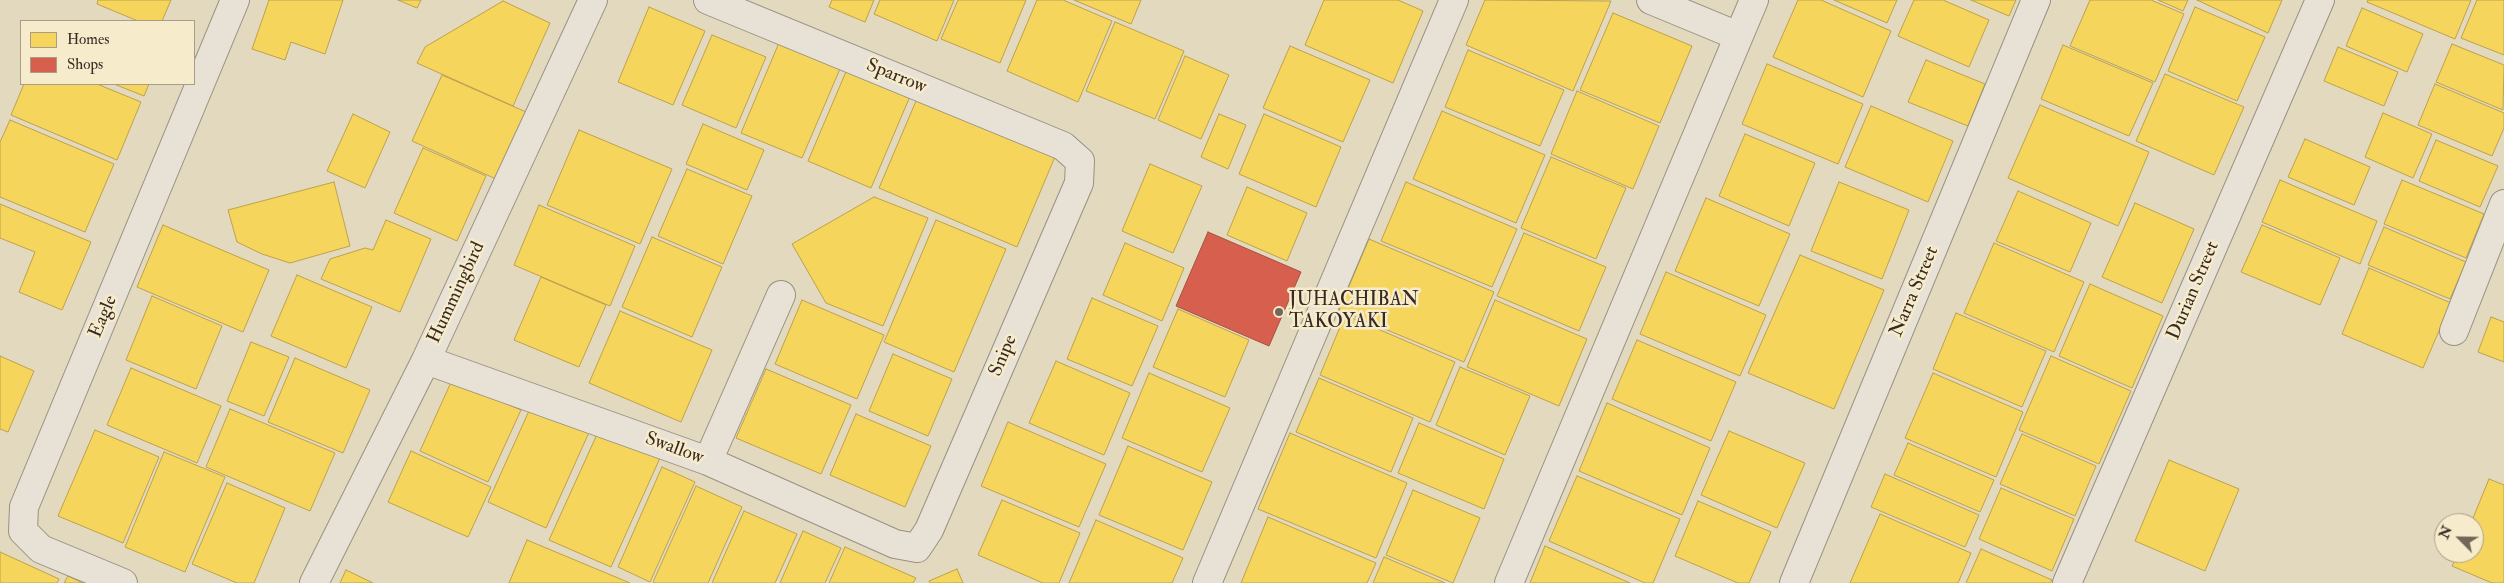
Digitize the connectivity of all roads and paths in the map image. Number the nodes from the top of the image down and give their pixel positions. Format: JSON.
{"nodes":[{"id":1,"x":235,"y":0,"type":"edge"},
{"id":2,"x":593,"y":0,"type":"edge"},
{"id":3,"x":708,"y":0,"type":"edge"},
{"id":4,"x":1454,"y":0,"type":"edge"},
{"id":5,"x":1651,"y":0,"type":"edge"},
{"id":6,"x":1754,"y":0,"type":"edge"},
{"id":7,"x":2036,"y":0,"type":"edge"},
{"id":8,"x":2320,"y":0,"type":"edge"},
{"id":9,"x":1738,"y":36,"type":"junction"},
{"id":10,"x":1080,"y":161,"type":"joint"},
{"id":11,"x":2504,"y":204,"type":"edge"},
{"id":12,"x":781,"y":295,"type":"dead end"},
{"id":13,"x":2454,"y":331,"type":"dead end"},
{"id":14,"x":426,"y":360,"type":"junction"},
{"id":15,"x":708,"y":461,"type":"junction"},
{"id":16,"x":917,"y":548,"type":"joint"},
{"id":17,"x":123,"y":583,"type":"edge"},
{"id":18,"x":314,"y":583,"type":"edge"},
{"id":19,"x":1207,"y":583,"type":"edge"},
{"id":20,"x":1509,"y":583,"type":"edge"},
{"id":21,"x":1794,"y":583,"type":"edge"},
{"id":22,"x":2067,"y":583,"type":"edge"}],
"edges":[{"from":1,"to":17,"type":"street","name":"Eagle"},
{"from":2,"to":14,"type":"street","name":"Hummingbird"},
{"from":3,"to":10,"type":"street","name":"Sparrow"},
{"from":4,"to":19,"type":"street"},
{"from":5,"to":9,"type":"street"},
{"from":6,"to":9,"type":"street"},
{"from":7,"to":21,"type":"street","name":"Narra Street"},
{"from":8,"to":22,"type":"street","name":"Durian Street"},
{"from":9,"to":20,"type":"street"},
{"from":10,"to":16,"type":"street","name":"Snipe"},
{"from":11,"to":13,"type":"street"},
{"from":12,"to":15,"type":"street"},
{"from":14,"to":15,"type":"street","name":"Swallow"},
{"from":14,"to":18,"type":"street","name":"Hummingbird"},
{"from":15,"to":16,"type":"street","name":"Swallow"}]}
